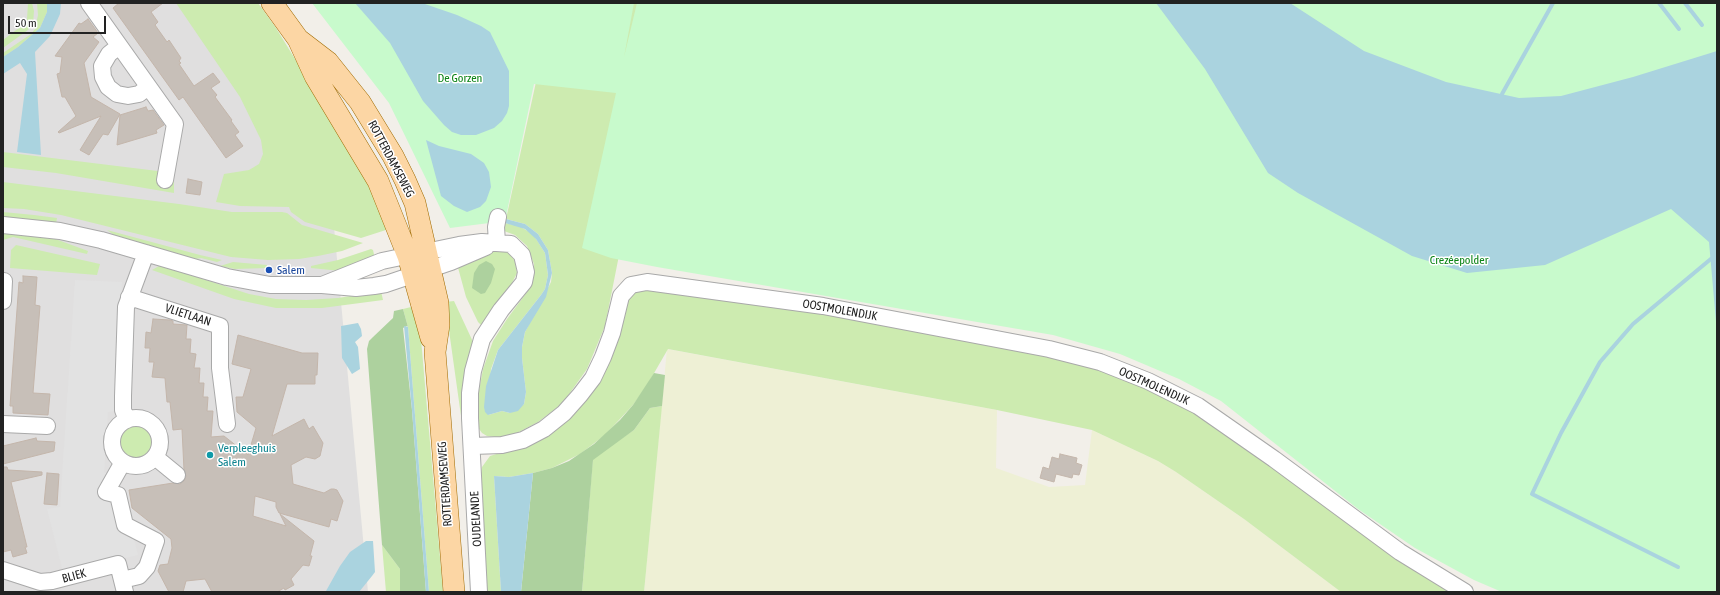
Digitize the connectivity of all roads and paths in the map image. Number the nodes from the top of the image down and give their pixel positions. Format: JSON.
{"nodes":[{"id":1,"x":89,"y":3,"type":"edge"},
{"id":2,"x":272,"y":3,"type":"edge"},
{"id":3,"x":119,"y":46,"type":"junction"},
{"id":4,"x":148,"y":87,"type":"junction"},
{"id":5,"x":165,"y":180,"type":"dead end"},
{"id":6,"x":498,"y":217,"type":"dead end"},
{"id":7,"x":3,"y":226,"type":"edge"},
{"id":8,"x":496,"y":242,"type":"junction"},
{"id":9,"x":146,"y":253,"type":"junction"},
{"id":10,"x":420,"y":263,"type":"junction"},
{"id":11,"x":3,"y":281,"type":"edge"},
{"id":12,"x":322,"y":285,"type":"junction"},
{"id":13,"x":129,"y":297,"type":"junction"},
{"id":14,"x":3,"y":301,"type":"edge"},
{"id":15,"x":127,"y":420,"type":"junction"},
{"id":16,"x":3,"y":424,"type":"edge"},
{"id":17,"x":227,"y":424,"type":"dead end"},
{"id":18,"x":47,"y":426,"type":"dead end"},
{"id":19,"x":472,"y":446,"type":"junction"},
{"id":20,"x":155,"y":457,"type":"junction"},
{"id":21,"x":123,"y":462,"type":"junction"},
{"id":22,"x":177,"y":475,"type":"dead end"},
{"id":23,"x":3,"y":570,"type":"edge"},
{"id":24,"x":124,"y":586,"type":"edge"},
{"id":25,"x":454,"y":592,"type":"edge"},
{"id":26,"x":480,"y":592,"type":"edge"},
{"id":27,"x":1465,"y":592,"type":"edge"}],
"edges":[{"from":1,"to":3,"type":"street"},
{"from":2,"to":10,"type":"main road","name":"ROTTERDAMSEWEG"},
{"from":3,"to":4,"type":"street"},
{"from":3,"to":4,"type":"street"},
{"from":4,"to":5,"type":"street"},
{"from":6,"to":8,"type":"street"},
{"from":7,"to":9,"type":"street"},
{"from":8,"to":10,"type":"street"},
{"from":8,"to":19,"type":"street"},
{"from":9,"to":12,"type":"street"},
{"from":9,"to":13,"type":"street"},
{"from":10,"to":12,"type":"street"},
{"from":10,"to":12,"type":"street"},
{"from":10,"to":25,"type":"main road","name":"ROTTERDAMSEWEG"},
{"from":11,"to":14,"type":"street"},
{"from":13,"to":15,"type":"street"},
{"from":13,"to":17,"type":"street","name":"VLIETLAAN"},
{"from":15,"to":20,"type":"street"},
{"from":15,"to":21,"type":"street"},
{"from":16,"to":18,"type":"street"},
{"from":19,"to":26,"type":"street","name":"OUDELANDE"},
{"from":19,"to":27,"type":"street","name":"OOSTMOLENDIJK"},
{"from":20,"to":21,"type":"street"},
{"from":20,"to":22,"type":"street"},
{"from":21,"to":24,"type":"street"},
{"from":23,"to":24,"type":"street","name":"BLIEK"}]}
